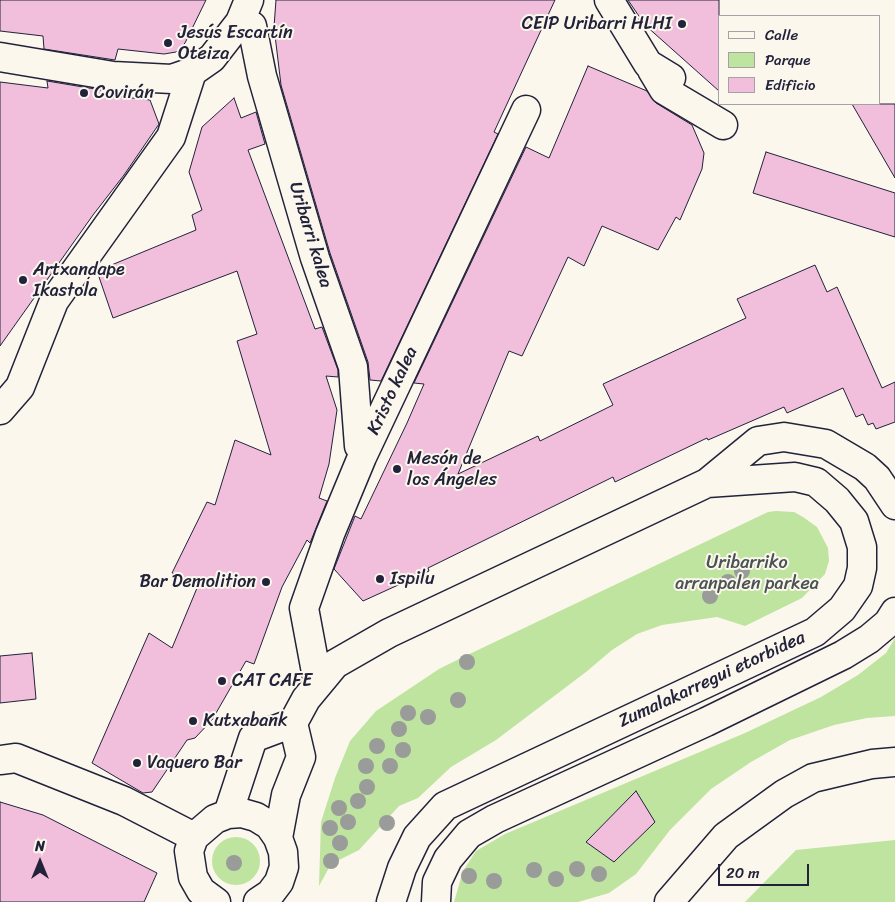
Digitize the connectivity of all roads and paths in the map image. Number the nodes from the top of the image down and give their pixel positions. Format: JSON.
{"nodes":[{"id":1,"x":609,"y":0,"type":"edge"},
{"id":2,"x":251,"y":13,"type":"edge"},
{"id":3,"x":0,"y":57,"type":"edge"},
{"id":4,"x":648,"y":64,"type":"junction"},
{"id":5,"x":192,"y":72,"type":"junction"},
{"id":6,"x":671,"y":78,"type":"dead end"},
{"id":7,"x":526,"y":110,"type":"dead end"},
{"id":8,"x":723,"y":125,"type":"dead end"},
{"id":9,"x":0,"y":410,"type":"edge"},
{"id":10,"x":359,"y":446,"type":"dead end"},
{"id":11,"x":707,"y":483,"type":"junction"},
{"id":12,"x":895,"y":505,"type":"edge"},
{"id":13,"x":895,"y":612,"type":"edge"},
{"id":14,"x":318,"y":683,"type":"junction"},
{"id":15,"x":293,"y":723,"type":"junction"},
{"id":16,"x":0,"y":760,"type":"edge"},
{"id":17,"x":895,"y":762,"type":"edge"},
{"id":18,"x":228,"y":814,"type":"junction"},
{"id":19,"x":194,"y":837,"type":"junction"},
{"id":20,"x":278,"y":838,"type":"junction"},
{"id":21,"x":188,"y":890,"type":"edge"},
{"id":22,"x":216,"y":902,"type":"edge"},
{"id":23,"x":258,"y":902,"type":"edge"},
{"id":24,"x":391,"y":902,"type":"edge"},
{"id":25,"x":436,"y":902,"type":"edge"},
{"id":26,"x":669,"y":902,"type":"edge"}],
"edges":[{"from":1,"to":4,"type":"street"},
{"from":2,"to":5,"type":"street","name":"Uribarri kalea"},
{"from":2,"to":10,"type":"street","name":"Uribarri kalea"},
{"from":3,"to":5,"type":"street","name":"Uribarri kalea"},
{"from":4,"to":6,"type":"street"},
{"from":4,"to":8,"type":"street"},
{"from":5,"to":9,"type":"street"},
{"from":7,"to":14,"type":"street","name":"Kristo kalea"},
{"from":11,"to":12,"type":"street","name":"Zumalakarregui etorbidea"},
{"from":11,"to":14,"type":"street","name":"Zumalakarregui etorbidea"},
{"from":11,"to":24,"type":"street","name":"Zumalakarregui etorbidea"},
{"from":13,"to":25,"type":"street","name":"Zumalakarregui etorbidea"},
{"from":14,"to":15,"type":"street","name":"Zumalakarregui etorbidea"},
{"from":15,"to":18,"type":"street"},
{"from":15,"to":20,"type":"street"},
{"from":16,"to":19,"type":"street"},
{"from":17,"to":26,"type":"street"},
{"from":18,"to":19,"type":"street"},
{"from":18,"to":20,"type":"street"},
{"from":19,"to":21,"type":"street"},
{"from":20,"to":23,"type":"street"},
{"from":21,"to":22,"type":"street"}]}
